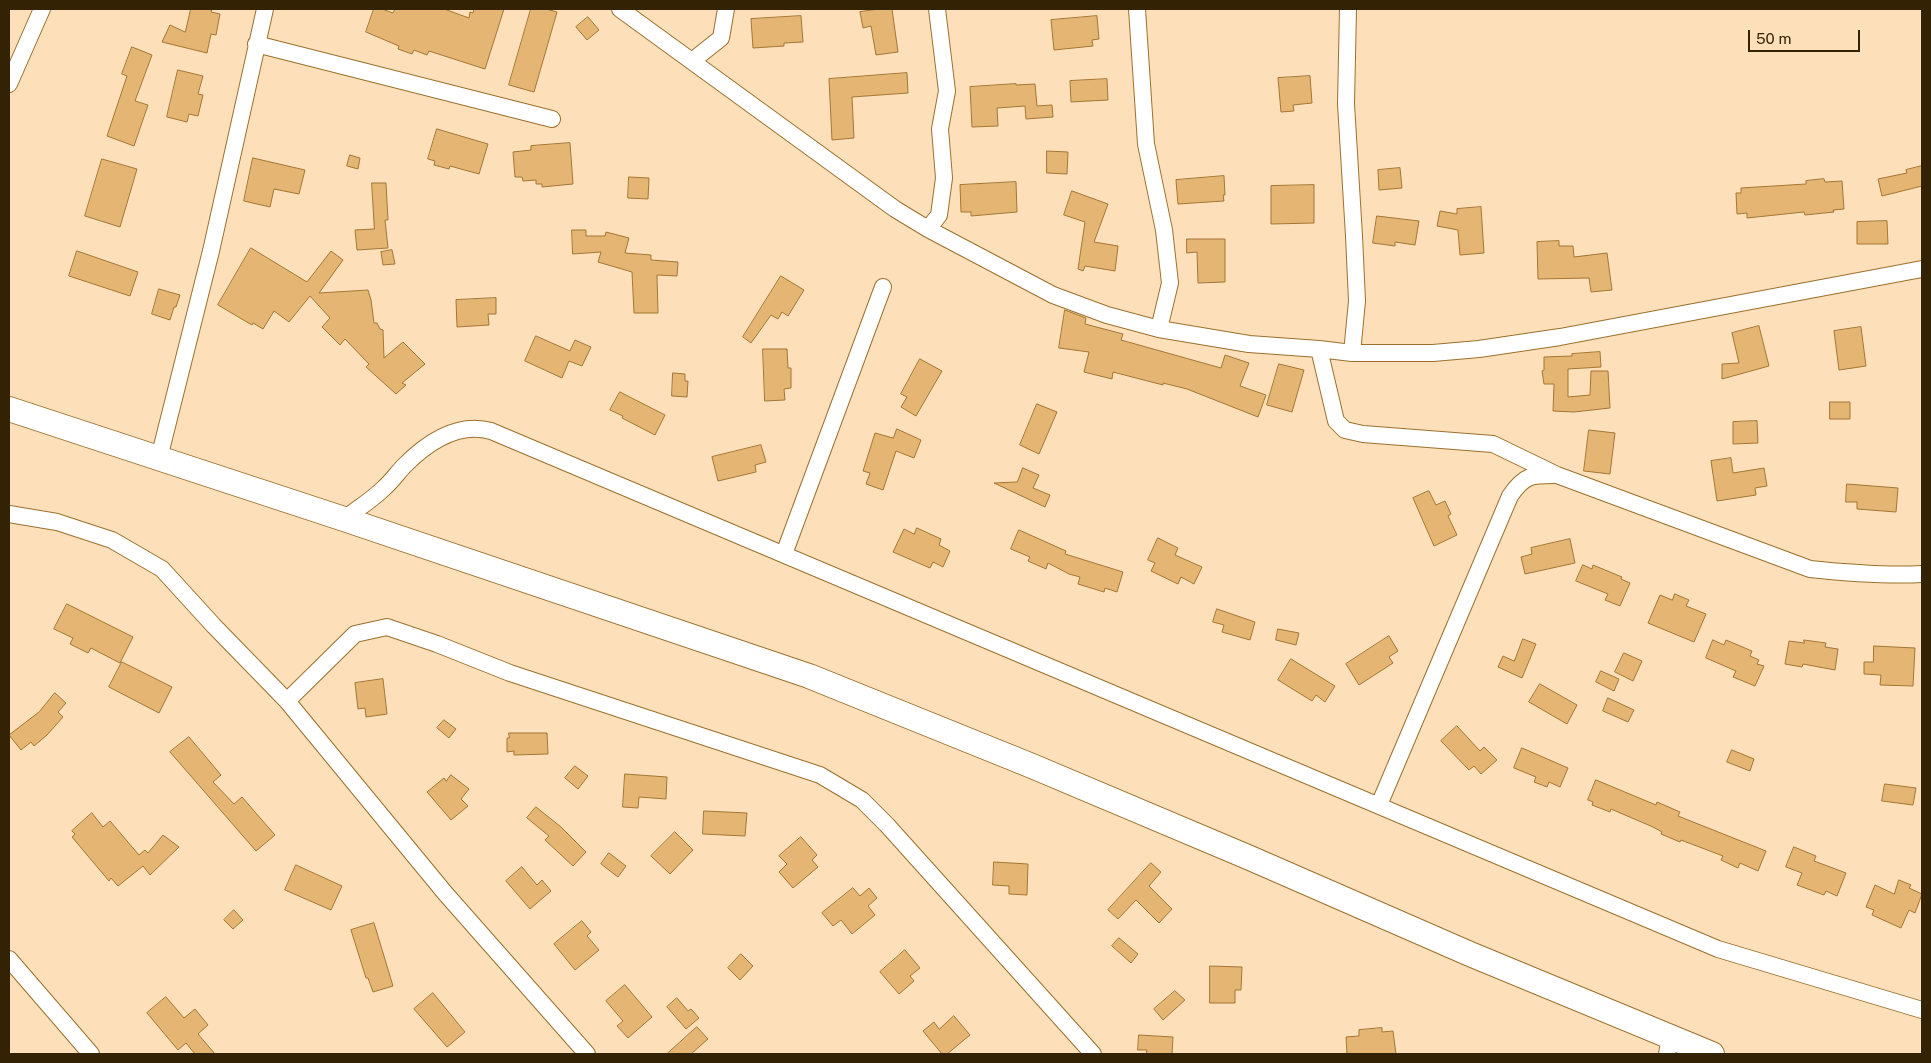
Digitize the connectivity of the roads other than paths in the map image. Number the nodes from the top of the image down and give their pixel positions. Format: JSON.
{"nodes":[{"id":1,"x":42,"y":9,"type":"edge"},
{"id":2,"x":265,"y":9,"type":"edge"},
{"id":3,"x":620,"y":9,"type":"edge"},
{"id":4,"x":726,"y":9,"type":"edge"},
{"id":5,"x":937,"y":9,"type":"edge"},
{"id":6,"x":1137,"y":9,"type":"edge"},
{"id":7,"x":1348,"y":9,"type":"edge"},
{"id":8,"x":256,"y":44,"type":"junction"},
{"id":9,"x":692,"y":61,"type":"junction"},
{"id":10,"x":9,"y":84,"type":"edge"},
{"id":11,"x":552,"y":119,"type":"dead end"},
{"id":12,"x":928,"y":229,"type":"junction"},
{"id":13,"x":1922,"y":269,"type":"edge"},
{"id":14,"x":883,"y":288,"type":"dead end"},
{"id":15,"x":1159,"y":329,"type":"junction"},
{"id":16,"x":1319,"y":349,"type":"junction"},
{"id":17,"x":1352,"y":353,"type":"junction"},
{"id":18,"x":9,"y":409,"type":"edge"},
{"id":19,"x":159,"y":458,"type":"junction"},
{"id":20,"x":1557,"y":475,"type":"junction"},
{"id":21,"x":9,"y":514,"type":"edge"},
{"id":22,"x":344,"y":519,"type":"junction"},
{"id":23,"x":784,"y":554,"type":"junction"},
{"id":24,"x":1922,"y":574,"type":"edge"},
{"id":25,"x":287,"y":701,"type":"junction"},
{"id":26,"x":1379,"y":805,"type":"junction"},
{"id":27,"x":9,"y":959,"type":"edge"},
{"id":28,"x":1922,"y":1010,"type":"edge"},
{"id":29,"x":1668,"y":1046,"type":"edge"},
{"id":30,"x":91,"y":1054,"type":"edge"},
{"id":31,"x":587,"y":1054,"type":"edge"},
{"id":32,"x":1093,"y":1054,"type":"edge"},
{"id":33,"x":1712,"y":1054,"type":"edge"}],
"edges":[{"from":1,"to":10,"type":"street"},
{"from":2,"to":8,"type":"street"},
{"from":3,"to":9,"type":"street"},
{"from":4,"to":9,"type":"street"},
{"from":5,"to":12,"type":"street"},
{"from":6,"to":15,"type":"street"},
{"from":7,"to":17,"type":"street"},
{"from":8,"to":11,"type":"street"},
{"from":8,"to":19,"type":"street"},
{"from":9,"to":12,"type":"street"},
{"from":12,"to":15,"type":"street"},
{"from":13,"to":17,"type":"street"},
{"from":14,"to":23,"type":"street"},
{"from":15,"to":16,"type":"street"},
{"from":16,"to":17,"type":"street"},
{"from":16,"to":20,"type":"street"},
{"from":18,"to":19,"type":"main road"},
{"from":19,"to":22,"type":"main road"},
{"from":20,"to":24,"type":"street"},
{"from":20,"to":26,"type":"street"},
{"from":21,"to":25,"type":"street"},
{"from":22,"to":23,"type":"street"},
{"from":22,"to":29,"type":"main road"},
{"from":23,"to":26,"type":"street"},
{"from":25,"to":31,"type":"street"},
{"from":25,"to":32,"type":"street"},
{"from":26,"to":28,"type":"street"},
{"from":27,"to":30,"type":"street"},
{"from":29,"to":33,"type":"main road"}]}
